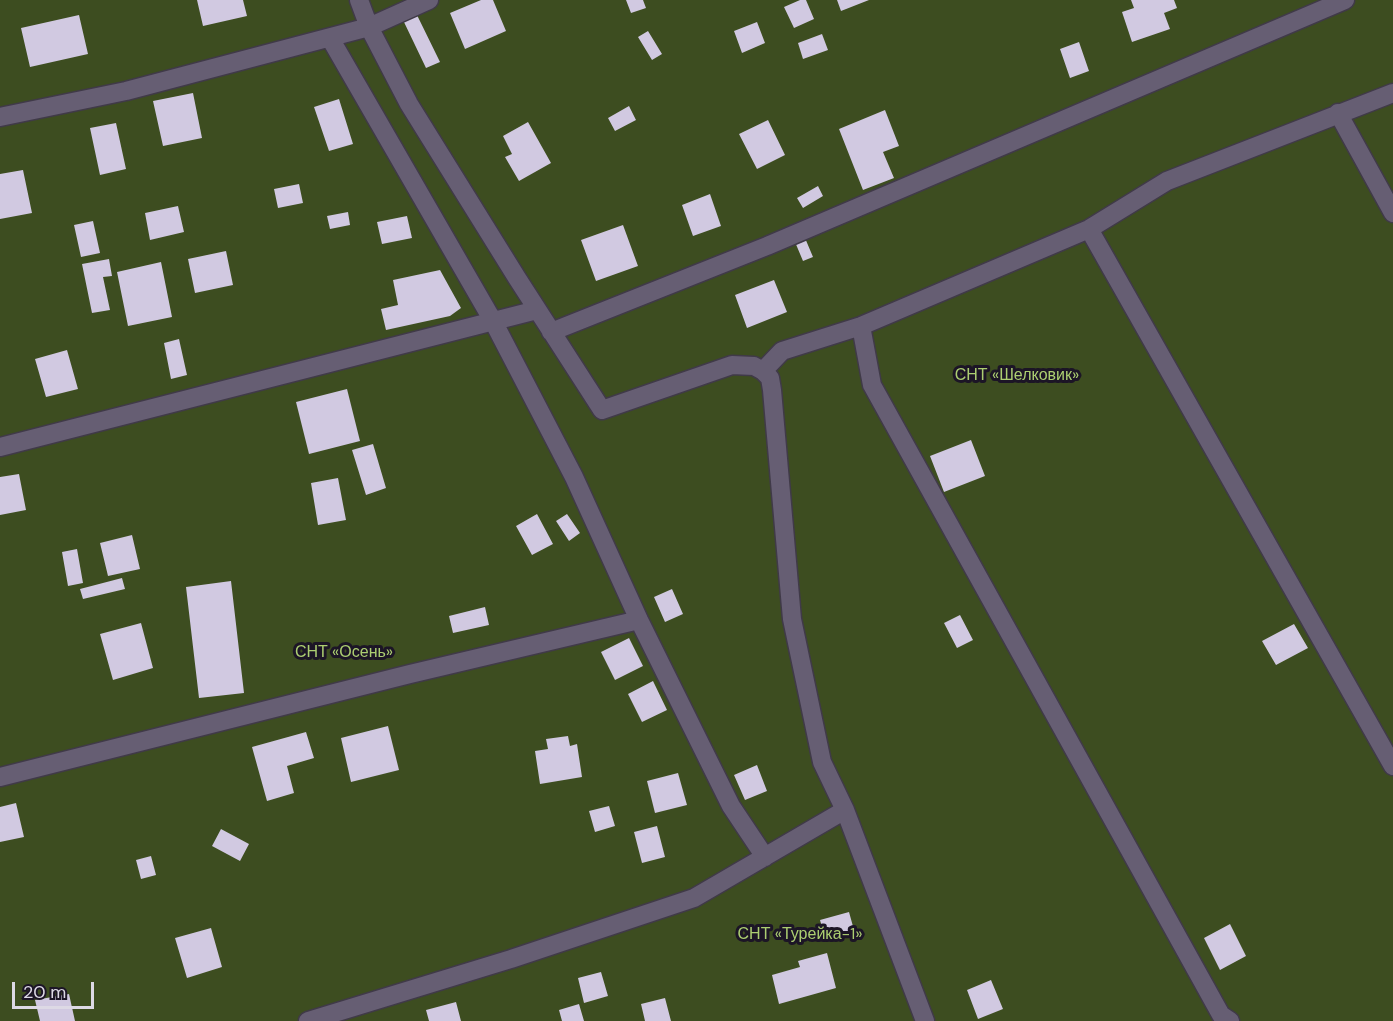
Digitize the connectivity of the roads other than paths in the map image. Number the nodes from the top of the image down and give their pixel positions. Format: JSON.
{"nodes":[{"id":1,"x":359,"y":0,"type":"edge"},
{"id":2,"x":429,"y":0,"type":"edge"},
{"id":3,"x":1346,"y":0,"type":"edge"},
{"id":4,"x":369,"y":27,"type":"junction"},
{"id":5,"x":330,"y":38,"type":"junction"},
{"id":6,"x":1393,"y":93,"type":"edge"},
{"id":7,"x":1338,"y":113,"type":"junction"},
{"id":8,"x":0,"y":117,"type":"edge"},
{"id":9,"x":1393,"y":213,"type":"edge"},
{"id":10,"x":1089,"y":229,"type":"junction"},
{"id":11,"x":537,"y":310,"type":"junction"},
{"id":12,"x":493,"y":321,"type":"junction"},
{"id":13,"x":861,"y":326,"type":"junction"},
{"id":14,"x":551,"y":332,"type":"junction"},
{"id":15,"x":763,"y":371,"type":"junction"},
{"id":16,"x":0,"y":447,"type":"edge"},
{"id":17,"x":639,"y":620,"type":"junction"},
{"id":18,"x":1393,"y":766,"type":"edge"},
{"id":19,"x":0,"y":777,"type":"edge"},
{"id":20,"x":844,"y":810,"type":"junction"},
{"id":21,"x":765,"y":857,"type":"junction"},
{"id":22,"x":308,"y":1021,"type":"edge"},
{"id":23,"x":925,"y":1021,"type":"edge"},
{"id":24,"x":1230,"y":1021,"type":"edge"}],
"edges":[{"from":1,"to":4,"type":"street"},
{"from":2,"to":4,"type":"street"},
{"from":3,"to":14,"type":"street"},
{"from":4,"to":5,"type":"street"},
{"from":4,"to":11,"type":"street"},
{"from":5,"to":8,"type":"street"},
{"from":5,"to":12,"type":"street"},
{"from":6,"to":7,"type":"street"},
{"from":7,"to":9,"type":"street"},
{"from":7,"to":10,"type":"street"},
{"from":10,"to":13,"type":"street"},
{"from":10,"to":18,"type":"street"},
{"from":11,"to":12,"type":"street"},
{"from":11,"to":14,"type":"street"},
{"from":12,"to":16,"type":"street"},
{"from":12,"to":17,"type":"street"},
{"from":13,"to":15,"type":"street"},
{"from":13,"to":24,"type":"street"},
{"from":14,"to":15,"type":"street"},
{"from":15,"to":20,"type":"street"},
{"from":17,"to":19,"type":"street"},
{"from":17,"to":21,"type":"street"},
{"from":20,"to":21,"type":"street"},
{"from":20,"to":23,"type":"street"},
{"from":21,"to":22,"type":"street"}]}
